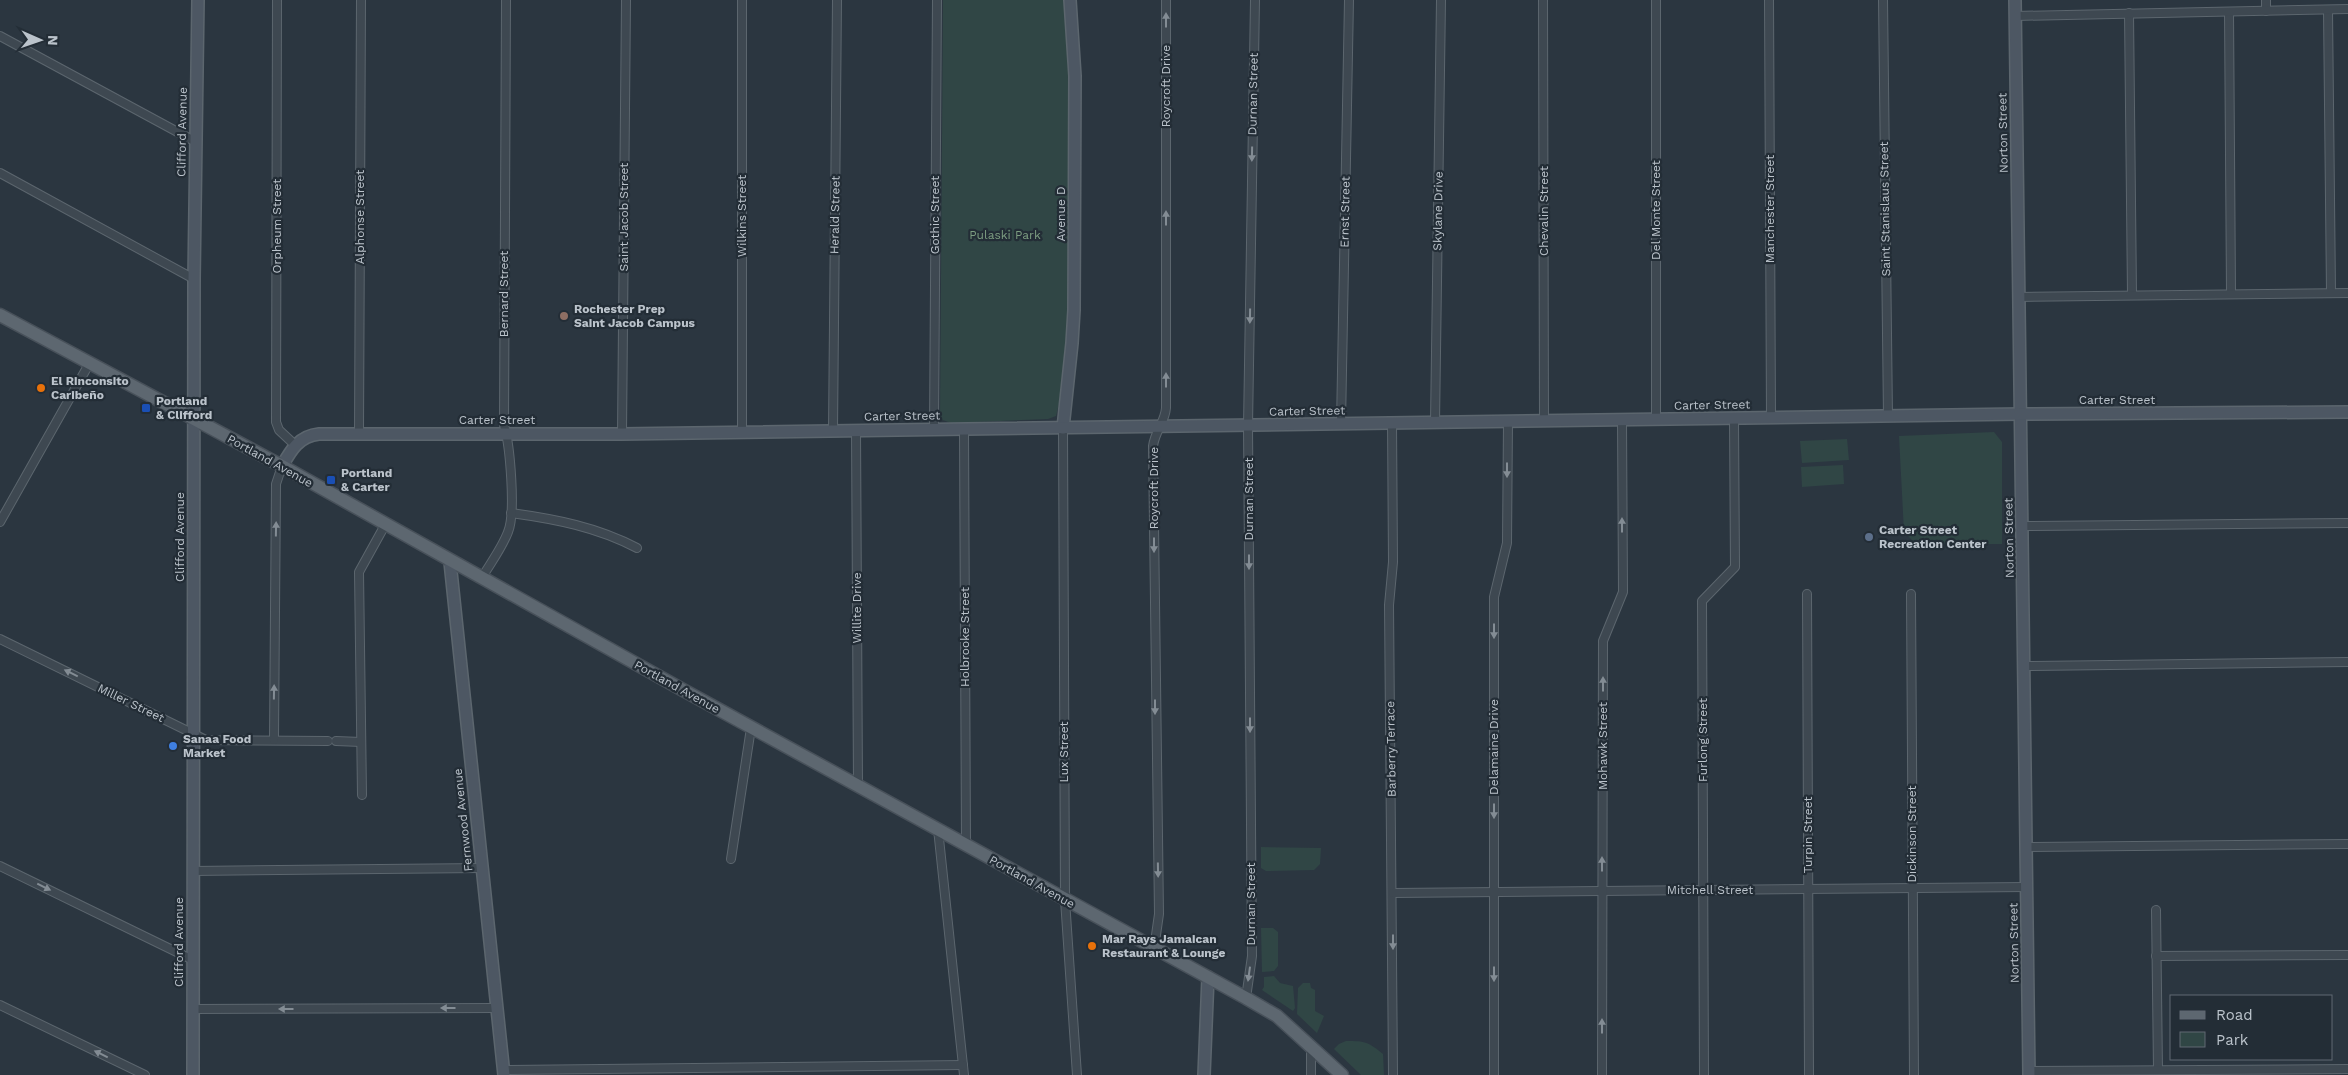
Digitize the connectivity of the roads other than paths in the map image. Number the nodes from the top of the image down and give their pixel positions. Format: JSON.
{"nodes":[{"id":1,"x":198,"y":0,"type":"edge"},
{"id":2,"x":277,"y":0,"type":"edge"},
{"id":3,"x":361,"y":0,"type":"edge"},
{"id":4,"x":506,"y":0,"type":"edge"},
{"id":5,"x":626,"y":0,"type":"edge"},
{"id":6,"x":742,"y":0,"type":"edge"},
{"id":7,"x":837,"y":0,"type":"edge"},
{"id":8,"x":937,"y":0,"type":"edge"},
{"id":9,"x":1070,"y":0,"type":"edge"},
{"id":10,"x":1166,"y":0,"type":"edge"},
{"id":11,"x":1254,"y":0,"type":"edge"},
{"id":12,"x":1349,"y":0,"type":"edge"},
{"id":13,"x":1441,"y":0,"type":"edge"},
{"id":14,"x":1543,"y":0,"type":"edge"},
{"id":15,"x":1656,"y":0,"type":"edge"},
{"id":16,"x":1769,"y":0,"type":"edge"},
{"id":17,"x":1883,"y":0,"type":"edge"},
{"id":18,"x":2015,"y":0,"type":"edge"},
{"id":19,"x":2266,"y":0,"type":"edge"},
{"id":20,"x":2348,"y":9,"type":"edge"},
{"id":21,"x":2328,"y":10,"type":"junction"},
{"id":22,"x":2266,"y":11,"type":"junction"},
{"id":23,"x":2229,"y":12,"type":"junction"},
{"id":24,"x":2129,"y":13,"type":"junction"},
{"id":25,"x":2016,"y":16,"type":"junction"},
{"id":26,"x":2,"y":37,"type":"edge"},
{"id":27,"x":0,"y":47,"type":"edge"},
{"id":28,"x":196,"y":142,"type":"junction"},
{"id":29,"x":0,"y":173,"type":"edge"},
{"id":30,"x":194,"y":279,"type":"junction"},
{"id":31,"x":2331,"y":293,"type":"junction"},
{"id":32,"x":2348,"y":293,"type":"edge"},
{"id":33,"x":2231,"y":294,"type":"junction"},
{"id":34,"x":2132,"y":295,"type":"junction"},
{"id":35,"x":2019,"y":298,"type":"junction"},
{"id":36,"x":0,"y":315,"type":"edge"},
{"id":37,"x":90,"y":364,"type":"junction"},
{"id":38,"x":2348,"y":412,"type":"edge"},
{"id":39,"x":2020,"y":414,"type":"junction"},
{"id":40,"x":1888,"y":417,"type":"junction"},
{"id":41,"x":1771,"y":418,"type":"junction"},
{"id":42,"x":194,"y":419,"type":"junction"},
{"id":43,"x":1734,"y":419,"type":"junction"},
{"id":44,"x":1656,"y":420,"type":"junction"},
{"id":45,"x":1544,"y":421,"type":"junction"},
{"id":46,"x":1622,"y":421,"type":"junction"},
{"id":47,"x":1508,"y":422,"type":"junction"},
{"id":48,"x":1392,"y":423,"type":"junction"},
{"id":49,"x":1435,"y":423,"type":"junction"},
{"id":50,"x":1341,"y":424,"type":"junction"},
{"id":51,"x":1248,"y":426,"type":"junction"},
{"id":52,"x":1158,"y":427,"type":"junction"},
{"id":53,"x":1063,"y":428,"type":"junction"},
{"id":54,"x":934,"y":429,"type":"junction"},
{"id":55,"x":964,"y":429,"type":"junction"},
{"id":56,"x":833,"y":430,"type":"junction"},
{"id":57,"x":856,"y":430,"type":"junction"},
{"id":58,"x":742,"y":432,"type":"junction"},
{"id":59,"x":359,"y":434,"type":"junction"},
{"id":60,"x":507,"y":434,"type":"junction"},
{"id":61,"x":622,"y":434,"type":"junction"},
{"id":62,"x":295,"y":445,"type":"junction"},
{"id":63,"x":282,"y":466,"type":"junction"},
{"id":64,"x":511,"y":512,"type":"junction"},
{"id":65,"x":0,"y":522,"type":"edge"},
{"id":66,"x":2348,"y":524,"type":"edge"},
{"id":67,"x":384,"y":525,"type":"junction"},
{"id":68,"x":2022,"y":526,"type":"junction"},
{"id":69,"x":637,"y":548,"type":"dead end"},
{"id":70,"x":450,"y":562,"type":"junction"},
{"id":71,"x":481,"y":579,"type":"junction"},
{"id":72,"x":1807,"y":594,"type":"dead end"},
{"id":73,"x":1911,"y":594,"type":"dead end"},
{"id":74,"x":0,"y":639,"type":"edge"},
{"id":75,"x":2348,"y":662,"type":"edge"},
{"id":76,"x":2024,"y":666,"type":"junction"},
{"id":77,"x":751,"y":728,"type":"junction"},
{"id":78,"x":193,"y":733,"type":"junction"},
{"id":79,"x":274,"y":740,"type":"junction"},
{"id":80,"x":361,"y":742,"type":"junction"},
{"id":81,"x":858,"y":786,"type":"junction"},
{"id":82,"x":362,"y":795,"type":"dead end"},
{"id":83,"x":938,"y":830,"type":"junction"},
{"id":84,"x":966,"y":844,"type":"junction"},
{"id":85,"x":2348,"y":844,"type":"edge"},
{"id":86,"x":2026,"y":847,"type":"junction"},
{"id":87,"x":731,"y":859,"type":"dead end"},
{"id":88,"x":0,"y":866,"type":"edge"},
{"id":89,"x":482,"y":868,"type":"junction"},
{"id":90,"x":193,"y":870,"type":"junction"},
{"id":91,"x":2027,"y":887,"type":"junction"},
{"id":92,"x":1913,"y":888,"type":"junction"},
{"id":93,"x":1703,"y":890,"type":"junction"},
{"id":94,"x":1808,"y":890,"type":"junction"},
{"id":95,"x":1602,"y":891,"type":"junction"},
{"id":96,"x":1494,"y":892,"type":"junction"},
{"id":97,"x":1392,"y":893,"type":"junction"},
{"id":98,"x":1064,"y":900,"type":"junction"},
{"id":99,"x":2156,"y":910,"type":"dead end"},
{"id":100,"x":1154,"y":949,"type":"junction"},
{"id":101,"x":2348,"y":955,"type":"edge"},
{"id":102,"x":2156,"y":956,"type":"junction"},
{"id":103,"x":193,"y":960,"type":"junction"},
{"id":104,"x":1208,"y":977,"type":"junction"},
{"id":105,"x":1246,"y":998,"type":"junction"},
{"id":106,"x":0,"y":1005,"type":"edge"},
{"id":107,"x":497,"y":1008,"type":"junction"},
{"id":108,"x":193,"y":1009,"type":"junction"},
{"id":109,"x":1311,"y":1047,"type":"junction"},
{"id":110,"x":963,"y":1065,"type":"junction"},
{"id":111,"x":2348,"y":1069,"type":"edge"},
{"id":112,"x":2158,"y":1070,"type":"junction"},
{"id":113,"x":504,"y":1073,"type":"edge"},
{"id":114,"x":2029,"y":1073,"type":"edge"},
{"id":115,"x":145,"y":1075,"type":"edge"},
{"id":116,"x":193,"y":1075,"type":"edge"},
{"id":117,"x":964,"y":1075,"type":"edge"},
{"id":118,"x":1077,"y":1075,"type":"edge"},
{"id":119,"x":1204,"y":1075,"type":"edge"},
{"id":120,"x":1311,"y":1075,"type":"edge"},
{"id":121,"x":1342,"y":1075,"type":"edge"},
{"id":122,"x":1393,"y":1075,"type":"edge"},
{"id":123,"x":1494,"y":1075,"type":"edge"},
{"id":124,"x":1602,"y":1075,"type":"edge"},
{"id":125,"x":1704,"y":1075,"type":"edge"},
{"id":126,"x":1809,"y":1075,"type":"edge"},
{"id":127,"x":1914,"y":1075,"type":"edge"}],
"edges":[{"from":1,"to":28,"type":"main road","name":"Clifford Avenue"},
{"from":2,"to":62,"type":"street","name":"Orpheum Street"},
{"from":3,"to":59,"type":"street","name":"Alphonse Street"},
{"from":4,"to":60,"type":"street","name":"Bernard Street"},
{"from":5,"to":61,"type":"street","name":"Saint Jacob Street"},
{"from":6,"to":58,"type":"street","name":"Wilkins Street"},
{"from":7,"to":56,"type":"street","name":"Herald Street"},
{"from":8,"to":54,"type":"street","name":"Gothic Street"},
{"from":9,"to":53,"type":"main road","name":"Avenue D"},
{"from":52,"to":10,"type":"street","name":"Roycroft Drive","one_way":true},
{"from":11,"to":51,"type":"street","name":"Durnan Street","one_way":true},
{"from":12,"to":50,"type":"street","name":"Ernst Street"},
{"from":13,"to":49,"type":"street","name":"Skylane Drive"},
{"from":14,"to":45,"type":"street","name":"Chevalin Street"},
{"from":15,"to":44,"type":"street","name":"Del Monte Street"},
{"from":16,"to":41,"type":"street","name":"Manchester Street"},
{"from":17,"to":40,"type":"street","name":"Saint Stanislaus Street"},
{"from":18,"to":25,"type":"main road","name":"Norton Street"},
{"from":19,"to":22,"type":"street"},
{"from":20,"to":21,"type":"street"},
{"from":21,"to":22,"type":"street"},
{"from":21,"to":31,"type":"street"},
{"from":22,"to":23,"type":"street"},
{"from":23,"to":24,"type":"street"},
{"from":23,"to":33,"type":"street"},
{"from":24,"to":25,"type":"street"},
{"from":24,"to":34,"type":"street"},
{"from":25,"to":35,"type":"main road","name":"Norton Street"},
{"from":26,"to":27,"type":"street"},
{"from":26,"to":28,"type":"street"},
{"from":28,"to":30,"type":"main road","name":"Clifford Avenue"},
{"from":29,"to":30,"type":"street"},
{"from":30,"to":42,"type":"main road","name":"Clifford Avenue"},
{"from":31,"to":32,"type":"street"},
{"from":31,"to":33,"type":"street"},
{"from":33,"to":34,"type":"street"},
{"from":34,"to":35,"type":"street"},
{"from":35,"to":39,"type":"main road","name":"Norton Street"},
{"from":36,"to":37,"type":"main road","name":"Portland Avenue"},
{"from":37,"to":42,"type":"main road","name":"Portland Avenue"},
{"from":37,"to":65,"type":"street"},
{"from":38,"to":39,"type":"main road","name":"Carter Street"},
{"from":39,"to":40,"type":"main road","name":"Carter Street"},
{"from":39,"to":68,"type":"main road","name":"Norton Street"},
{"from":40,"to":41,"type":"main road","name":"Carter Street"},
{"from":41,"to":43,"type":"main road","name":"Carter Street"},
{"from":42,"to":63,"type":"main road","name":"Portland Avenue"},
{"from":42,"to":78,"type":"main road","name":"Clifford Avenue"},
{"from":43,"to":44,"type":"main road","name":"Carter Street"},
{"from":43,"to":93,"type":"street","name":"Furlong Street"},
{"from":44,"to":46,"type":"main road","name":"Carter Street"},
{"from":45,"to":46,"type":"main road","name":"Carter Street"},
{"from":45,"to":47,"type":"main road","name":"Carter Street"},
{"from":95,"to":46,"type":"street","name":"Mohawk Street","one_way":true},
{"from":47,"to":49,"type":"main road","name":"Carter Street"},
{"from":47,"to":96,"type":"street","name":"Delamaine Drive","one_way":true},
{"from":48,"to":49,"type":"main road","name":"Carter Street"},
{"from":48,"to":50,"type":"main road","name":"Carter Street"},
{"from":48,"to":97,"type":"street","name":"Barberry Terrace"},
{"from":50,"to":51,"type":"main road","name":"Carter Street"},
{"from":51,"to":52,"type":"main road","name":"Carter Street"},
{"from":51,"to":105,"type":"street","name":"Durnan Street","one_way":true},
{"from":52,"to":53,"type":"main road","name":"Carter Street"},
{"from":52,"to":100,"type":"street","name":"Roycroft Drive","one_way":true},
{"from":53,"to":55,"type":"main road","name":"Carter Street"},
{"from":53,"to":98,"type":"street","name":"Lux Street"},
{"from":54,"to":55,"type":"main road","name":"Carter Street"},
{"from":54,"to":57,"type":"main road","name":"Carter Street"},
{"from":55,"to":84,"type":"street","name":"Holbrooke Street"},
{"from":56,"to":57,"type":"main road","name":"Carter Street"},
{"from":56,"to":58,"type":"main road","name":"Carter Street"},
{"from":57,"to":81,"type":"street","name":"Willite Drive"},
{"from":58,"to":61,"type":"main road","name":"Carter Street"},
{"from":59,"to":60,"type":"main road","name":"Carter Street"},
{"from":59,"to":62,"type":"main road","name":"Carter Street"},
{"from":60,"to":61,"type":"main road","name":"Carter Street"},
{"from":60,"to":64,"type":"street","name":"Bernard Street"},
{"from":62,"to":63,"type":"main road"},
{"from":63,"to":67,"type":"main road","name":"Portland Avenue"},
{"from":79,"to":63,"type":"street","one_way":true},
{"from":64,"to":69,"type":"street"},
{"from":64,"to":71,"type":"street","name":"Bernard Street"},
{"from":66,"to":68,"type":"street"},
{"from":67,"to":70,"type":"main road","name":"Portland Avenue"},
{"from":67,"to":80,"type":"street"},
{"from":68,"to":76,"type":"main road","name":"Norton Street"},
{"from":70,"to":71,"type":"main road","name":"Portland Avenue"},
{"from":70,"to":89,"type":"main road","name":"Fernwood Avenue"},
{"from":71,"to":77,"type":"main road","name":"Portland Avenue"},
{"from":72,"to":94,"type":"street","name":"Turpin Street"},
{"from":73,"to":92,"type":"street","name":"Dickinson Street"},
{"from":78,"to":74,"type":"street","name":"Miller Street","one_way":true},
{"from":75,"to":76,"type":"street"},
{"from":76,"to":86,"type":"main road","name":"Norton Street"},
{"from":77,"to":81,"type":"main road","name":"Portland Avenue"},
{"from":77,"to":87,"type":"street"},
{"from":78,"to":79,"type":"street","name":"Miller Street"},
{"from":78,"to":90,"type":"main road","name":"Clifford Avenue"},
{"from":79,"to":80,"type":"street","name":"Miller Street"},
{"from":80,"to":82,"type":"street"},
{"from":81,"to":83,"type":"main road","name":"Portland Avenue"},
{"from":83,"to":84,"type":"main road","name":"Portland Avenue"},
{"from":83,"to":110,"type":"street"},
{"from":84,"to":98,"type":"main road","name":"Portland Avenue"},
{"from":85,"to":86,"type":"street"},
{"from":86,"to":91,"type":"main road","name":"Norton Street"},
{"from":88,"to":103,"type":"street","one_way":true},
{"from":89,"to":90,"type":"street"},
{"from":89,"to":107,"type":"main road","name":"Fernwood Avenue"},
{"from":90,"to":103,"type":"main road","name":"Clifford Avenue"},
{"from":91,"to":92,"type":"street","name":"Mitchell Street"},
{"from":91,"to":114,"type":"main road","name":"Norton Street"},
{"from":92,"to":94,"type":"street","name":"Mitchell Street"},
{"from":92,"to":127,"type":"street","name":"Dickinson Street"},
{"from":93,"to":94,"type":"street","name":"Mitchell Street"},
{"from":93,"to":95,"type":"street","name":"Mitchell Street"},
{"from":93,"to":125,"type":"street","name":"Furlong Street"},
{"from":94,"to":126,"type":"street","name":"Turpin Street"},
{"from":95,"to":96,"type":"street","name":"Mitchell Street"},
{"from":124,"to":95,"type":"street","name":"Mohawk Street","one_way":true},
{"from":96,"to":97,"type":"street","name":"Mitchell Street"},
{"from":96,"to":123,"type":"street","name":"Delamaine Drive","one_way":true},
{"from":97,"to":122,"type":"street","name":"Barberry Terrace","one_way":true},
{"from":98,"to":100,"type":"main road","name":"Portland Avenue"},
{"from":98,"to":118,"type":"street","name":"Lux Street"},
{"from":99,"to":102,"type":"street"},
{"from":100,"to":104,"type":"main road","name":"Portland Avenue"},
{"from":101,"to":102,"type":"street"},
{"from":102,"to":112,"type":"street"},
{"from":103,"to":108,"type":"main road","name":"Clifford Avenue"},
{"from":104,"to":105,"type":"main road","name":"Portland Avenue"},
{"from":104,"to":119,"type":"main road"},
{"from":105,"to":109,"type":"main road","name":"Portland Avenue"},
{"from":115,"to":106,"type":"street","one_way":true},
{"from":107,"to":108,"type":"street","one_way":true},
{"from":107,"to":113,"type":"main road","name":"Fernwood Avenue"},
{"from":108,"to":116,"type":"main road","name":"Clifford Avenue"},
{"from":109,"to":120,"type":"street"},
{"from":109,"to":121,"type":"main road","name":"Portland Avenue"},
{"from":110,"to":113,"type":"street"},
{"from":110,"to":117,"type":"street"},
{"from":111,"to":112,"type":"street"},
{"from":112,"to":114,"type":"street"}]}
